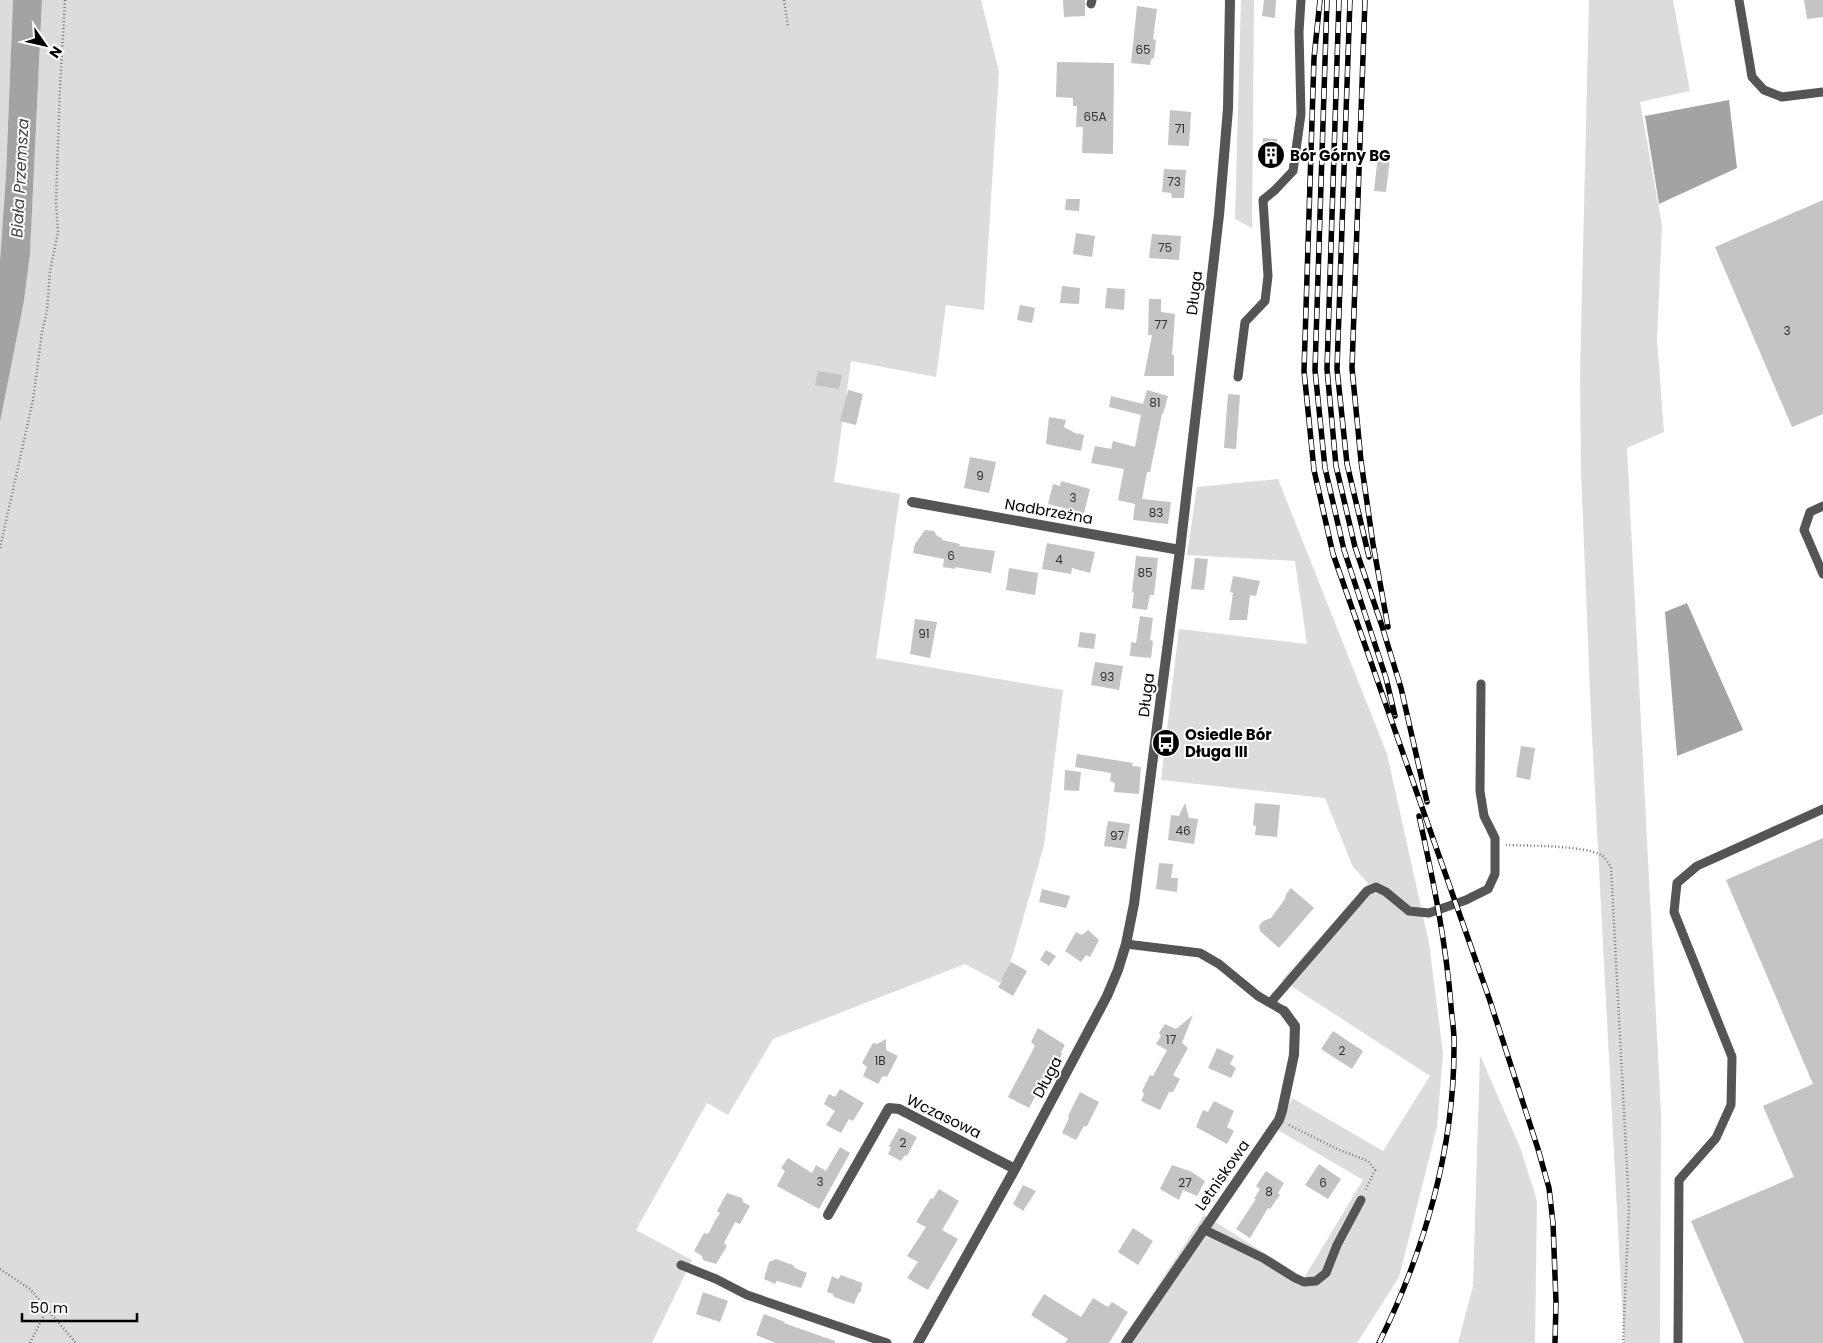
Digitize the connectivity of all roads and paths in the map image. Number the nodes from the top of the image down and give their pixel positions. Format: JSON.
{"nodes":[{"id":1,"x":66,"y":0,"type":"edge"},
{"id":2,"x":784,"y":0,"type":"edge"},
{"id":3,"x":1230,"y":0,"type":"edge"},
{"id":4,"x":1302,"y":0,"type":"edge"},
{"id":5,"x":1739,"y":0,"type":"edge"},
{"id":6,"x":788,"y":27,"type":"dead end"},
{"id":7,"x":1823,"y":92,"type":"edge"},
{"id":8,"x":1238,"y":377,"type":"dead end"},
{"id":9,"x":912,"y":502,"type":"dead end"},
{"id":10,"x":1823,"y":506,"type":"edge"},
{"id":11,"x":0,"y":548,"type":"edge"},
{"id":12,"x":1180,"y":550,"type":"junction"},
{"id":13,"x":1823,"y":574,"type":"edge"},
{"id":14,"x":1482,"y":684,"type":"dead end"},
{"id":15,"x":1823,"y":809,"type":"edge"},
{"id":16,"x":1495,"y":845,"type":"junction"},
{"id":17,"x":1126,"y":944,"type":"junction"},
{"id":18,"x":1271,"y":1002,"type":"junction"},
{"id":19,"x":1284,"y":1011,"type":"joint"},
{"id":20,"x":1278,"y":1120,"type":"junction"},
{"id":21,"x":1014,"y":1169,"type":"junction"},
{"id":22,"x":1361,"y":1200,"type":"joint"},
{"id":23,"x":828,"y":1215,"type":"dead end"},
{"id":24,"x":1203,"y":1229,"type":"junction"},
{"id":25,"x":682,"y":1265,"type":"dead end"},
{"id":26,"x":0,"y":1269,"type":"edge"},
{"id":27,"x":47,"y":1309,"type":"junction"},
{"id":28,"x":30,"y":1343,"type":"edge"},
{"id":29,"x":76,"y":1343,"type":"edge"},
{"id":30,"x":886,"y":1343,"type":"edge"},
{"id":31,"x":918,"y":1343,"type":"edge"},
{"id":32,"x":1126,"y":1343,"type":"edge"},
{"id":33,"x":1623,"y":1343,"type":"edge"},
{"id":34,"x":1678,"y":1343,"type":"edge"}],
"edges":[{"from":1,"to":11,"type":"path"},
{"from":2,"to":6,"type":"path"},
{"from":3,"to":12,"type":"street","name":"Długa"},
{"from":4,"to":8,"type":"lane"},
{"from":5,"to":7,"type":"lane"},
{"from":9,"to":12,"type":"street","name":"Nadbrzeżna"},
{"from":10,"to":13,"type":"lane"},
{"from":12,"to":17,"type":"street","name":"Długa"},
{"from":14,"to":16,"type":"lane"},
{"from":15,"to":34,"type":"lane"},
{"from":16,"to":18,"type":"lane"},
{"from":16,"to":33,"type":"path"},
{"from":17,"to":18,"type":"lane"},
{"from":17,"to":21,"type":"street","name":"Długa"},
{"from":18,"to":19,"type":"lane"},
{"from":19,"to":20,"type":"street","name":"Letniskowa"},
{"from":20,"to":22,"type":"path"},
{"from":20,"to":24,"type":"street","name":"Letniskowa"},
{"from":21,"to":23,"type":"street","name":"Wczasowa"},
{"from":21,"to":31,"type":"street","name":"Długa"},
{"from":22,"to":24,"type":"lane"},
{"from":24,"to":32,"type":"street","name":"Letniskowa"},
{"from":25,"to":30,"type":"lane"},
{"from":26,"to":27,"type":"path"},
{"from":27,"to":28,"type":"path"},
{"from":27,"to":29,"type":"path"}]}
